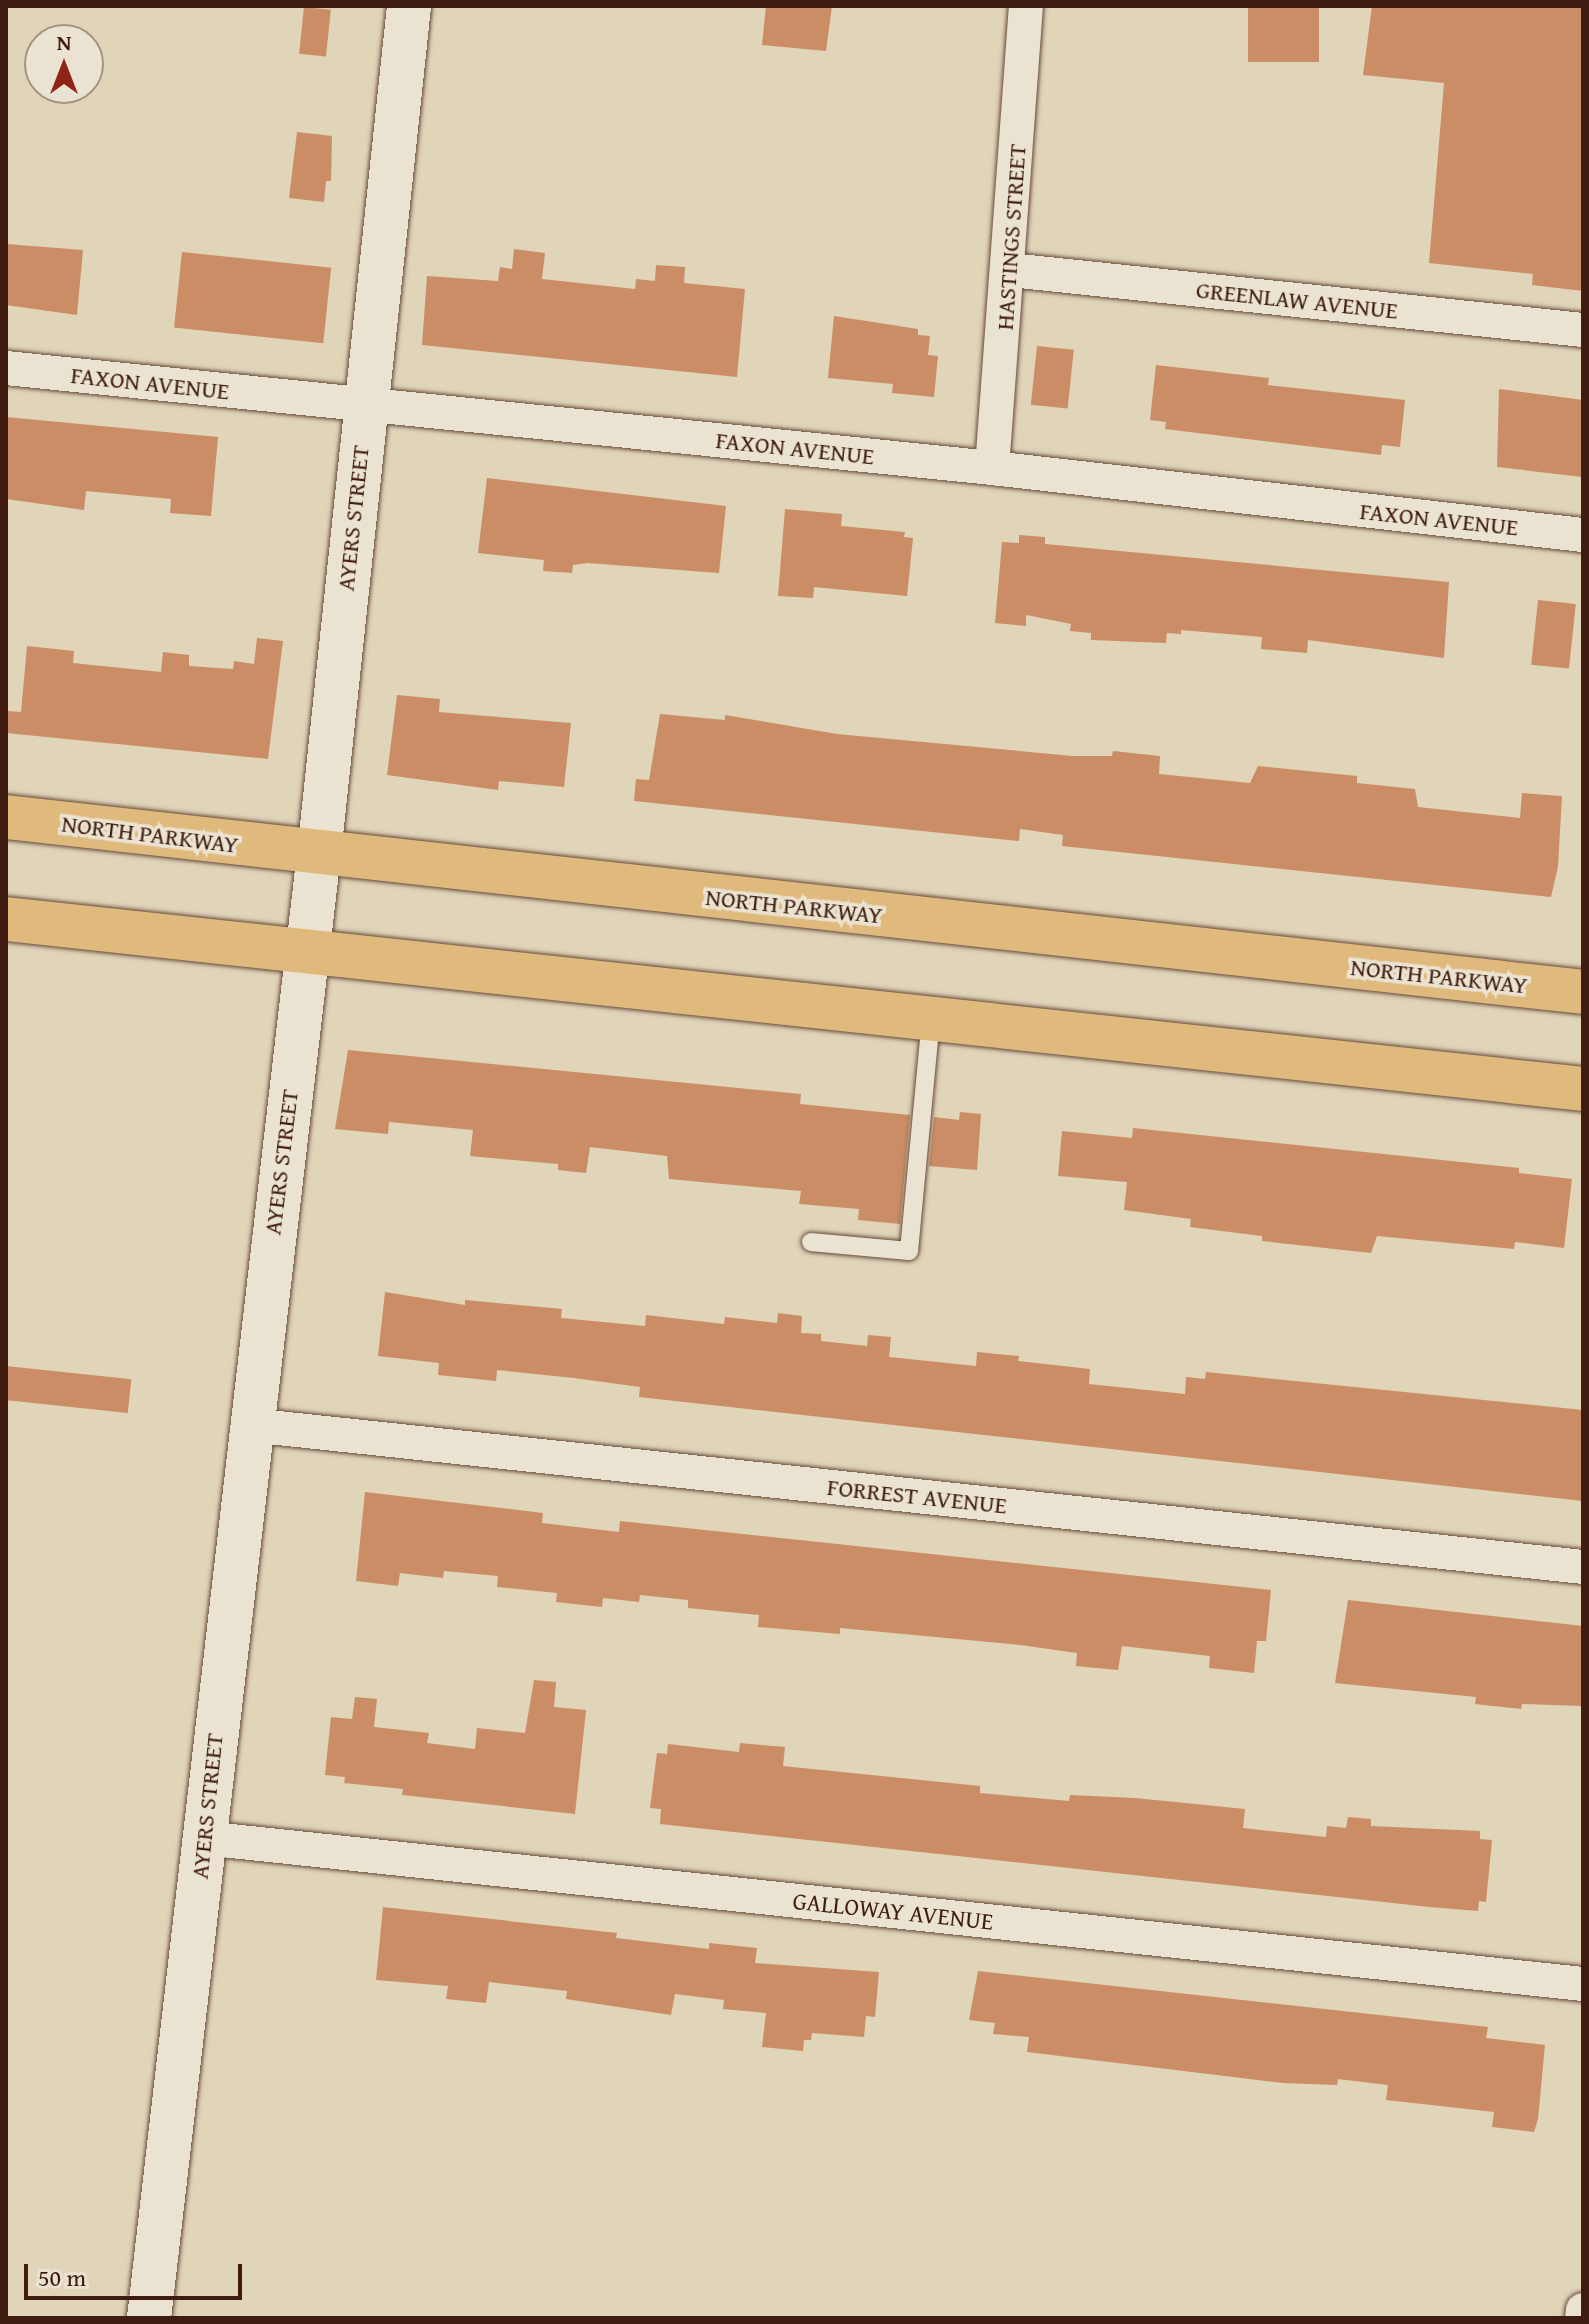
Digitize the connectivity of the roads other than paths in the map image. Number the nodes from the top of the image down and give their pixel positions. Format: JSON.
{"nodes":[{"id":1,"x":409,"y":6,"type":"edge"},
{"id":2,"x":1026,"y":6,"type":"edge"},
{"id":3,"x":1010,"y":270,"type":"junction"},
{"id":4,"x":1583,"y":330,"type":"edge"},
{"id":5,"x":6,"y":368,"type":"edge"},
{"id":6,"x":365,"y":405,"type":"junction"},
{"id":7,"x":992,"y":468,"type":"junction"},
{"id":8,"x":1583,"y":535,"type":"edge"},
{"id":9,"x":6,"y":817,"type":"edge"},
{"id":10,"x":319,"y":854,"type":"junction"},
{"id":11,"x":6,"y":919,"type":"edge"},
{"id":12,"x":305,"y":954,"type":"junction"},
{"id":13,"x":1583,"y":992,"type":"edge"},
{"id":14,"x":931,"y":1020,"type":"junction"},
{"id":15,"x":1583,"y":1089,"type":"edge"},
{"id":16,"x":811,"y":1242,"type":"dead end"},
{"id":17,"x":250,"y":1425,"type":"junction"},
{"id":18,"x":1583,"y":1567,"type":"edge"},
{"id":19,"x":203,"y":1838,"type":"junction"},
{"id":20,"x":1583,"y":1984,"type":"edge"},
{"id":21,"x":1583,"y":2310,"type":"edge"},
{"id":22,"x":149,"y":2318,"type":"edge"},
{"id":23,"x":1582,"y":2318,"type":"edge"}],
"edges":[{"from":1,"to":6,"type":"street","name":"AYERS STREET"},
{"from":2,"to":3,"type":"street","name":"HASTINGS STREET"},
{"from":3,"to":4,"type":"street","name":"GREENLAW AVENUE"},
{"from":3,"to":7,"type":"street","name":"HASTINGS STREET"},
{"from":5,"to":6,"type":"street","name":"FAXON AVENUE"},
{"from":6,"to":7,"type":"street","name":"FAXON AVENUE"},
{"from":6,"to":10,"type":"street","name":"AYERS STREET"},
{"from":7,"to":8,"type":"street","name":"FAXON AVENUE"},
{"from":9,"to":10,"type":"main road","name":"NORTH PARKWAY"},
{"from":10,"to":12,"type":"street","name":"AYERS STREET"},
{"from":10,"to":13,"type":"main road","name":"NORTH PARKWAY"},
{"from":11,"to":12,"type":"main road"},
{"from":12,"to":14,"type":"main road"},
{"from":12,"to":17,"type":"street","name":"AYERS STREET"},
{"from":14,"to":15,"type":"main road"},
{"from":14,"to":16,"type":"lane"},
{"from":17,"to":18,"type":"street","name":"FORREST AVENUE"},
{"from":17,"to":19,"type":"street","name":"AYERS STREET"},
{"from":19,"to":20,"type":"street","name":"GALLOWAY AVENUE"},
{"from":19,"to":22,"type":"street","name":"AYERS STREET"},
{"from":21,"to":23,"type":"street"}]}
